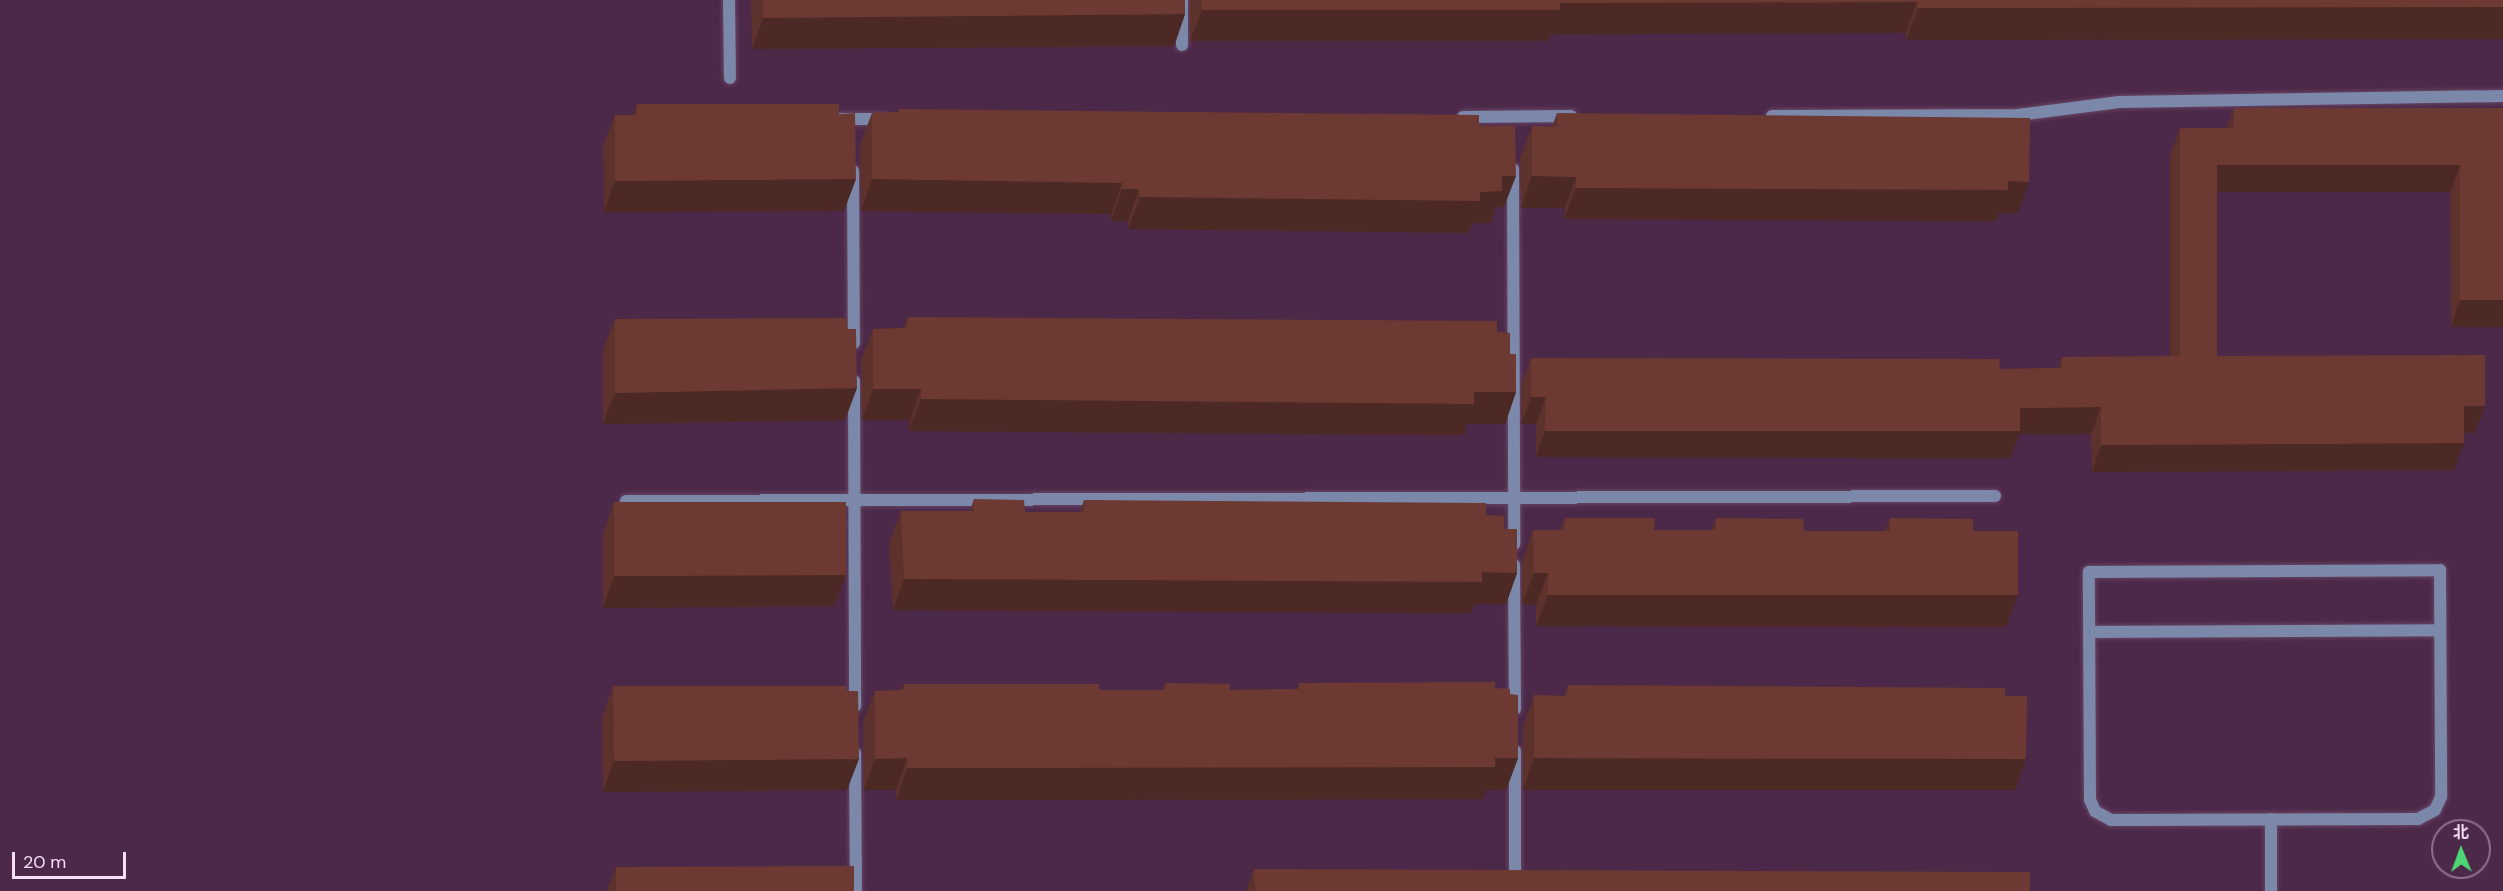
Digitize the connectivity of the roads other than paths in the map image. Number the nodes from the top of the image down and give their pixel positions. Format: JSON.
{"nodes":[{"id":1,"x":729,"y":0,"type":"edge"},
{"id":2,"x":1182,"y":0,"type":"edge"},
{"id":3,"x":1182,"y":45,"type":"edge"},
{"id":4,"x":730,"y":78,"type":"dead end"},
{"id":5,"x":2503,"y":96,"type":"edge"},
{"id":6,"x":1583,"y":116,"type":"edge"},
{"id":7,"x":1760,"y":116,"type":"edge"},
{"id":8,"x":1452,"y":117,"type":"edge"},
{"id":9,"x":829,"y":119,"type":"edge"},
{"id":10,"x":900,"y":119,"type":"edge"},
{"id":11,"x":1512,"y":152,"type":"edge"},
{"id":12,"x":853,"y":155,"type":"edge"},
{"id":13,"x":1995,"y":496,"type":"dead end"},
{"id":14,"x":1514,"y":498,"type":"junction"},
{"id":15,"x":854,"y":500,"type":"junction"},
{"id":16,"x":626,"y":501,"type":"edge"},
{"id":17,"x":2440,"y":630,"type":"junction"},
{"id":18,"x":2090,"y":632,"type":"junction"},
{"id":19,"x":2271,"y":819,"type":"junction"},
{"id":20,"x":856,"y":891,"type":"edge"},
{"id":21,"x":1515,"y":891,"type":"edge"},
{"id":22,"x":2271,"y":891,"type":"edge"}],
"edges":[{"from":1,"to":4,"type":"lane"},
{"from":2,"to":3,"type":"lane"},
{"from":5,"to":7,"type":"lane"},
{"from":6,"to":8,"type":"lane"},
{"from":9,"to":10,"type":"lane"},
{"from":11,"to":14,"type":"lane"},
{"from":12,"to":15,"type":"lane"},
{"from":13,"to":14,"type":"lane"},
{"from":14,"to":15,"type":"lane"},
{"from":14,"to":21,"type":"lane"},
{"from":15,"to":16,"type":"lane"},
{"from":15,"to":20,"type":"lane"},
{"from":17,"to":18,"type":"lane"},
{"from":17,"to":18,"type":"lane"},
{"from":17,"to":19,"type":"lane"},
{"from":18,"to":19,"type":"lane"},
{"from":19,"to":22,"type":"lane"}]}
